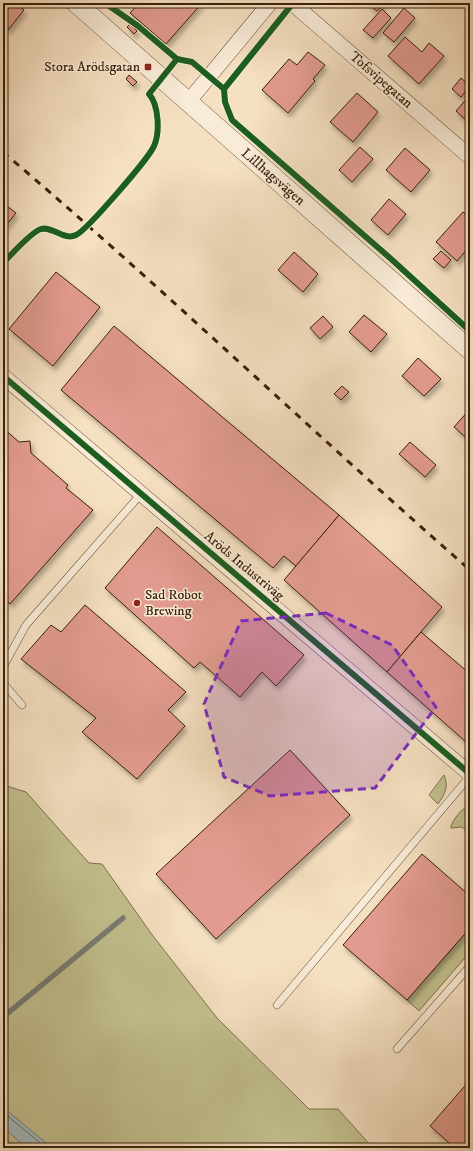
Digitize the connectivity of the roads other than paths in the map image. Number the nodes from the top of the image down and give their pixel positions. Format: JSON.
{"nodes":[{"id":1,"x":76,"y":3,"type":"edge"},
{"id":2,"x":270,"y":3,"type":"edge"},
{"id":3,"x":292,"y":3,"type":"edge"},
{"id":4,"x":188,"y":102,"type":"junction"},
{"id":5,"x":470,"y":157,"type":"edge"},
{"id":6,"x":470,"y":350,"type":"edge"},
{"id":7,"x":3,"y":376,"type":"edge"},
{"id":8,"x":141,"y":494,"type":"junction"},
{"id":9,"x":3,"y":667,"type":"edge"},
{"id":10,"x":3,"y":683,"type":"edge"},
{"id":11,"x":22,"y":705,"type":"dead end"},
{"id":12,"x":470,"y":775,"type":"edge"},
{"id":13,"x":470,"y":966,"type":"edge"},
{"id":14,"x":277,"y":1005,"type":"dead end"},
{"id":15,"x":396,"y":1049,"type":"dead end"}],
"edges":[{"from":1,"to":4,"type":"street","name":"Lillhagsvägen"},
{"from":2,"to":4,"type":"street"},
{"from":3,"to":5,"type":"street","name":"Tofsvipegatan"},
{"from":4,"to":6,"type":"street","name":"Lillhagsvägen"},
{"from":7,"to":8,"type":"street","name":"Aröds Industriväg"},
{"from":8,"to":9,"type":"lane"},
{"from":8,"to":12,"type":"street","name":"Aröds Industriväg"},
{"from":10,"to":11,"type":"lane"},
{"from":12,"to":14,"type":"lane"},
{"from":13,"to":15,"type":"lane"}]}
